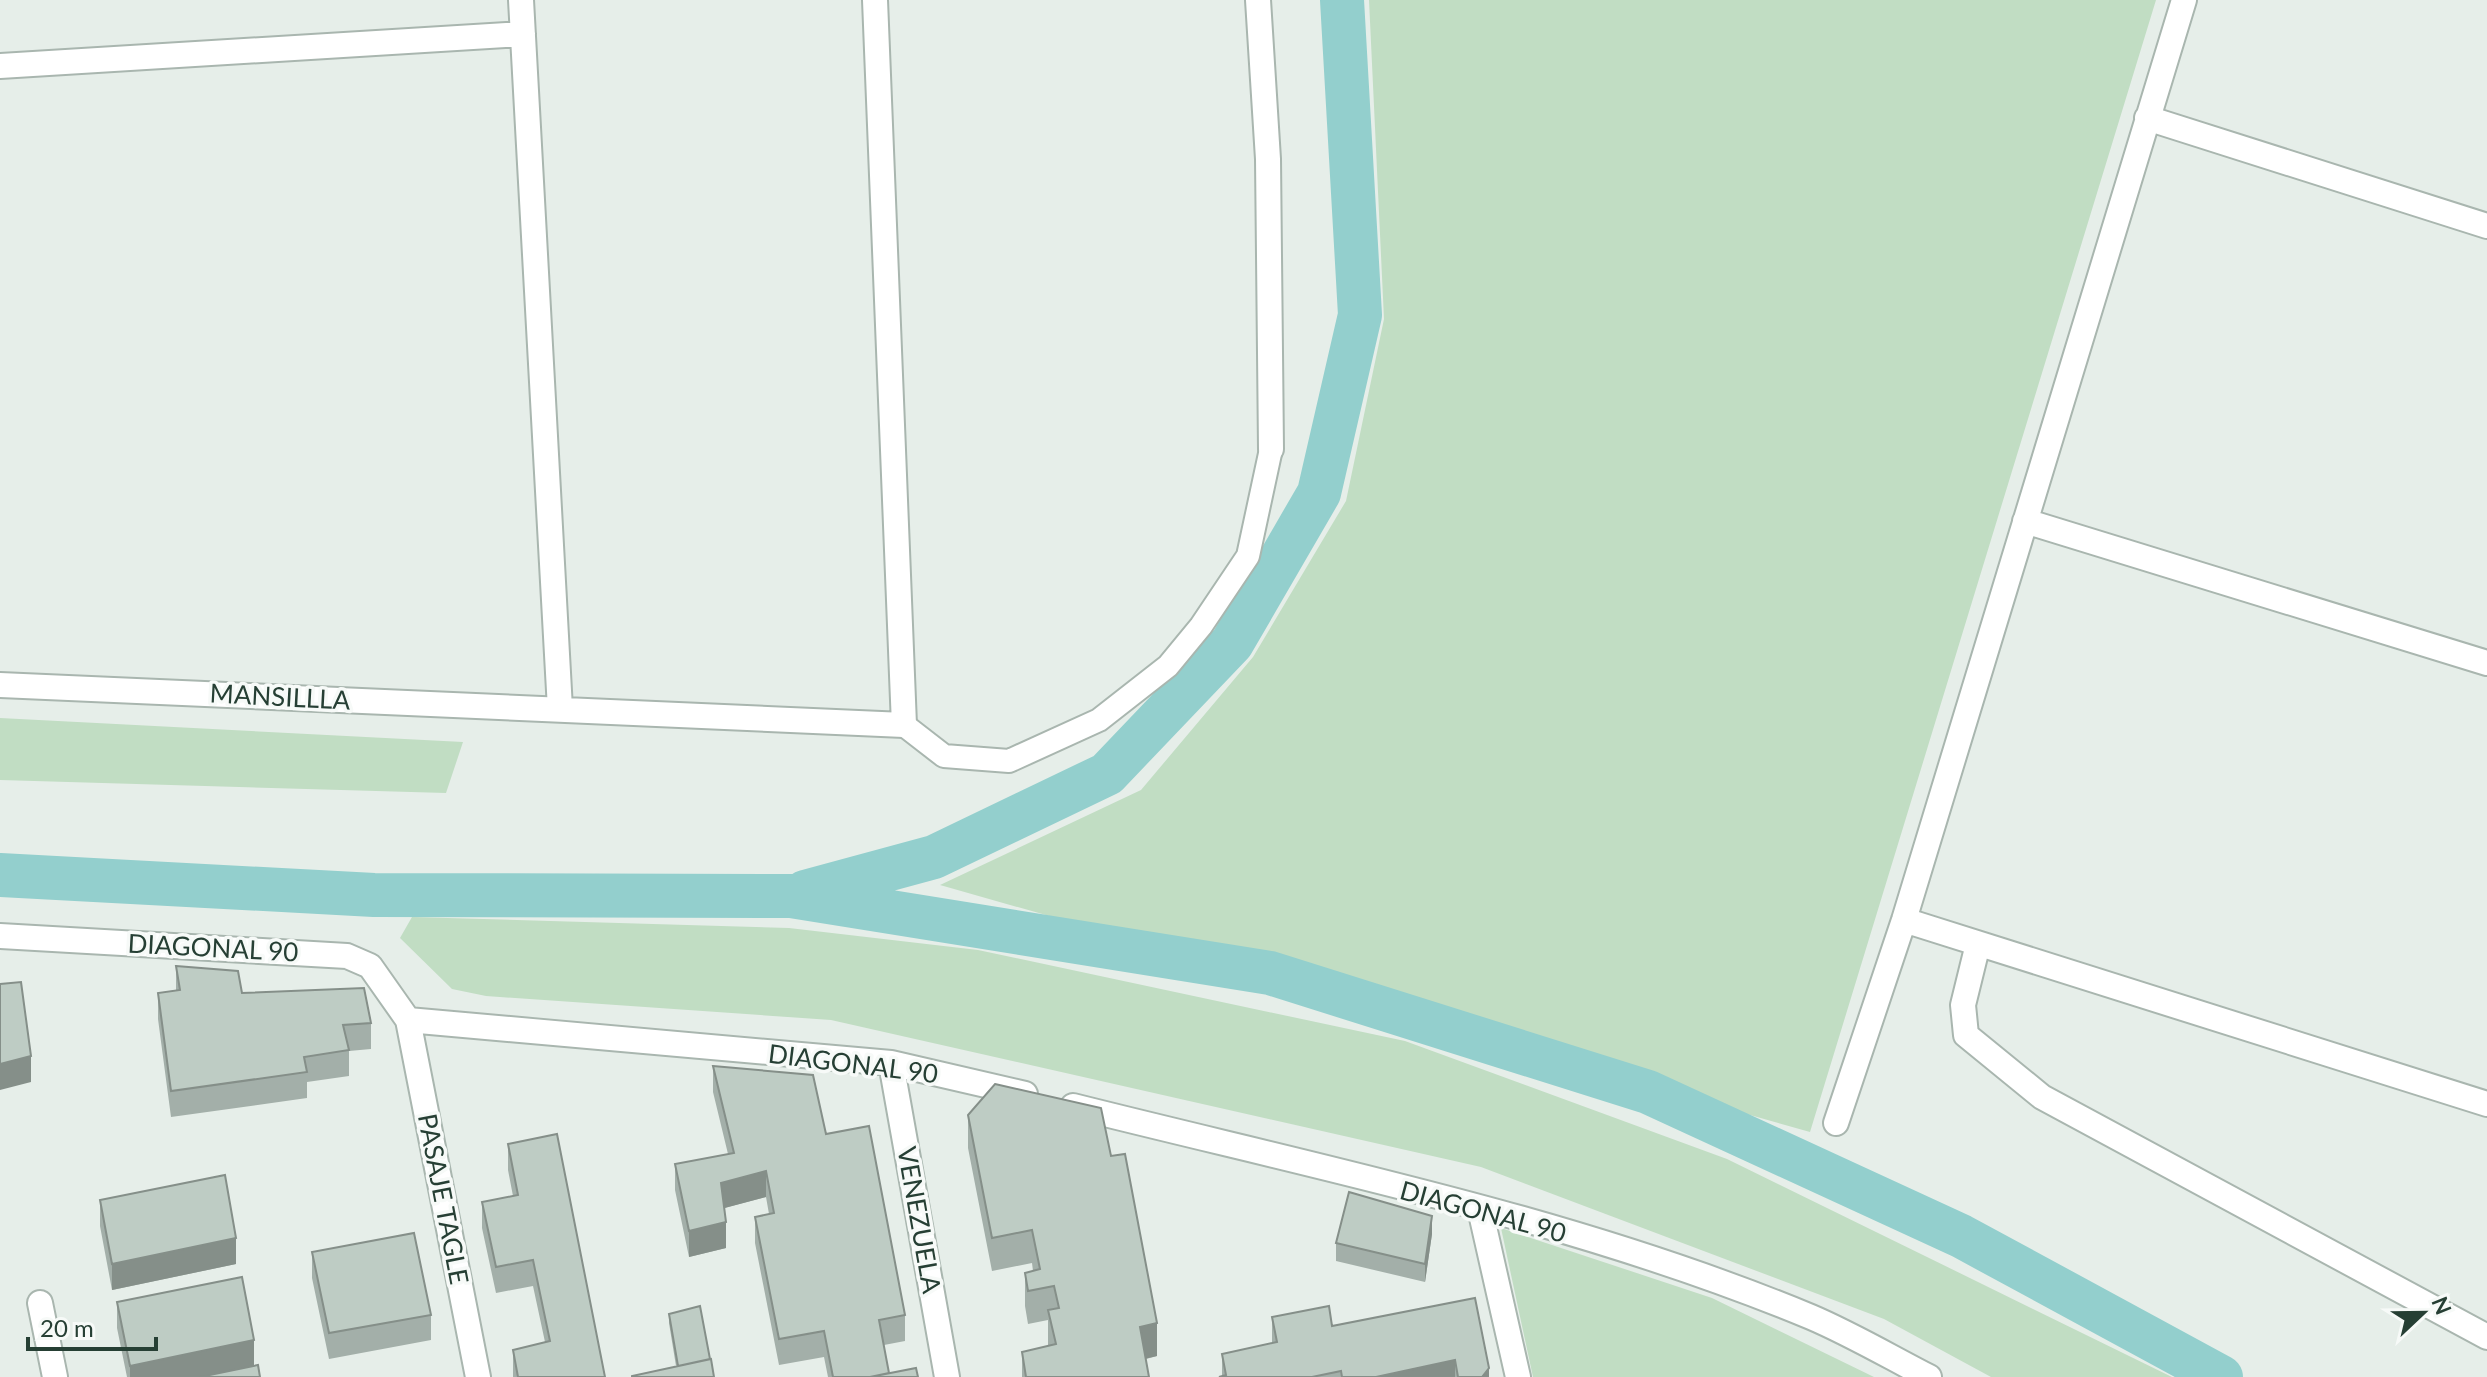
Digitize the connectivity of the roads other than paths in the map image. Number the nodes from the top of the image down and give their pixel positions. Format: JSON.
{"nodes":[{"id":1,"x":521,"y":0,"type":"edge"},
{"id":2,"x":875,"y":0,"type":"edge"},
{"id":3,"x":1258,"y":0,"type":"edge"},
{"id":4,"x":2184,"y":0,"type":"edge"},
{"id":5,"x":523,"y":34,"type":"junction"},
{"id":6,"x":0,"y":66,"type":"edge"},
{"id":7,"x":2147,"y":118,"type":"junction"},
{"id":8,"x":2487,"y":226,"type":"edge"},
{"id":9,"x":1271,"y":449,"type":"joint"},
{"id":10,"x":2025,"y":521,"type":"junction"},
{"id":11,"x":2487,"y":663,"type":"edge"},
{"id":12,"x":0,"y":685,"type":"edge"},
{"id":13,"x":560,"y":709,"type":"junction"},
{"id":14,"x":904,"y":725,"type":"junction"},
{"id":15,"x":1904,"y":920,"type":"junction"},
{"id":16,"x":0,"y":936,"type":"edge"},
{"id":17,"x":1978,"y":944,"type":"junction"},
{"id":18,"x":408,"y":1020,"type":"junction"},
{"id":19,"x":891,"y":1063,"type":"junction"},
{"id":20,"x":2487,"y":1104,"type":"edge"},
{"id":21,"x":1836,"y":1123,"type":"dead end"},
{"id":22,"x":1480,"y":1209,"type":"junction"},
{"id":23,"x":40,"y":1303,"type":"dead end"},
{"id":24,"x":2487,"y":1337,"type":"edge"},
{"id":25,"x":55,"y":1377,"type":"edge"},
{"id":26,"x":478,"y":1377,"type":"edge"},
{"id":27,"x":947,"y":1377,"type":"edge"},
{"id":28,"x":1518,"y":1377,"type":"edge"},
{"id":29,"x":1929,"y":1377,"type":"edge"}],
"edges":[{"from":1,"to":5,"type":"street"},
{"from":2,"to":14,"type":"street"},
{"from":3,"to":9,"type":"street"},
{"from":4,"to":7,"type":"street"},
{"from":5,"to":6,"type":"street"},
{"from":5,"to":13,"type":"street"},
{"from":7,"to":8,"type":"street"},
{"from":7,"to":10,"type":"street"},
{"from":9,"to":14,"type":"lane"},
{"from":10,"to":11,"type":"street"},
{"from":10,"to":15,"type":"street"},
{"from":12,"to":13,"type":"street","name":"MANSILLLA"},
{"from":13,"to":14,"type":"street","name":"MANSILLLA"},
{"from":15,"to":17,"type":"street"},
{"from":15,"to":21,"type":"street"},
{"from":16,"to":18,"type":"street","name":"DIAGONAL 90"},
{"from":17,"to":20,"type":"street"},
{"from":17,"to":24,"type":"street"},
{"from":18,"to":19,"type":"street","name":"DIAGONAL 90"},
{"from":18,"to":26,"type":"street","name":"PASAJE TAGLE"},
{"from":19,"to":22,"type":"street","name":"DIAGONAL 90"},
{"from":19,"to":27,"type":"street","name":"VENEZUELA"},
{"from":22,"to":28,"type":"street"},
{"from":22,"to":29,"type":"street","name":"DIAGONAL 90"},
{"from":23,"to":25,"type":"street"}]}
